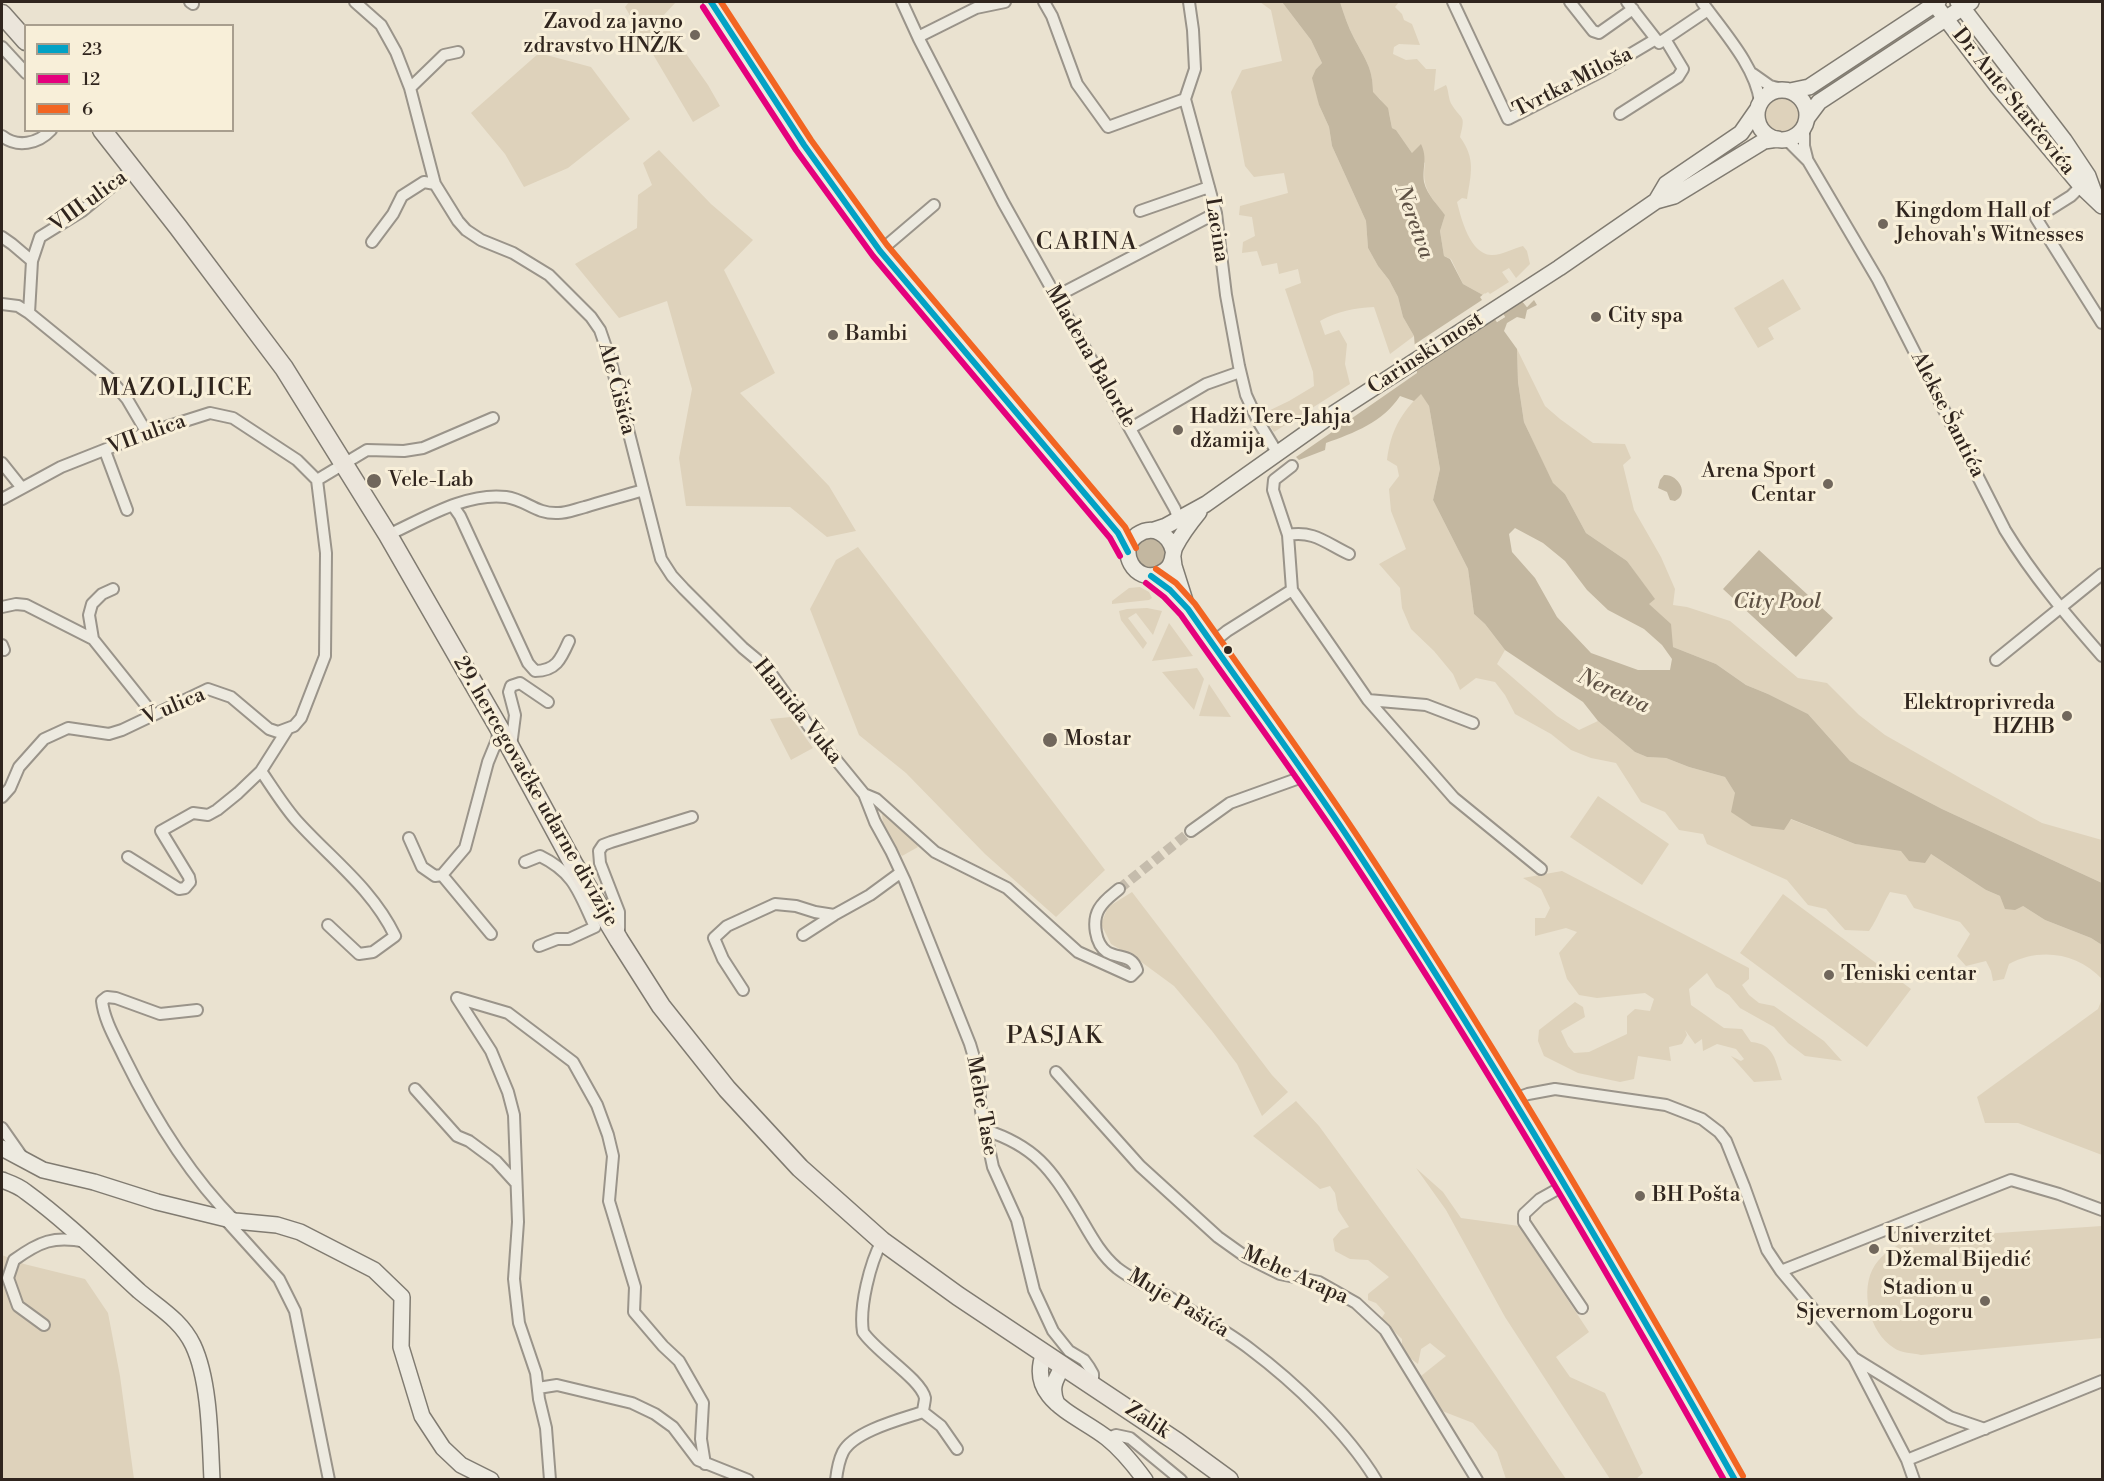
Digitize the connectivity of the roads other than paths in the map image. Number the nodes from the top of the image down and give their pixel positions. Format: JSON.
{"nodes":[{"id":1,"x":355,"y":2,"type":"edge"},
{"id":2,"x":711,"y":2,"type":"edge"},
{"id":3,"x":902,"y":2,"type":"edge"},
{"id":4,"x":1005,"y":2,"type":"edge"},
{"id":5,"x":1044,"y":2,"type":"edge"},
{"id":6,"x":1189,"y":2,"type":"edge"},
{"id":7,"x":1453,"y":2,"type":"edge"},
{"id":8,"x":1570,"y":2,"type":"edge"},
{"id":9,"x":1935,"y":2,"type":"edge"},
{"id":10,"x":1964,"y":3,"type":"edge"},
{"id":11,"x":1630,"y":5,"type":"edge"},
{"id":12,"x":1705,"y":6,"type":"edge"},
{"id":13,"x":2,"y":14,"type":"edge"},
{"id":14,"x":1946,"y":19,"type":"junction"},
{"id":15,"x":24,"y":39,"type":"edge"},
{"id":16,"x":919,"y":39,"type":"junction"},
{"id":17,"x":1660,"y":39,"type":"junction"},
{"id":18,"x":2,"y":47,"type":"edge"},
{"id":19,"x":458,"y":52,"type":"dead end"},
{"id":20,"x":24,"y":71,"type":"edge"},
{"id":21,"x":1750,"y":72,"type":"junction"},
{"id":22,"x":410,"y":88,"type":"junction"},
{"id":23,"x":1786,"y":90,"type":"junction"},
{"id":24,"x":1185,"y":99,"type":"junction"},
{"id":25,"x":1758,"y":106,"type":"junction"},
{"id":26,"x":1620,"y":114,"type":"dead end"},
{"id":27,"x":1805,"y":122,"type":"junction"},
{"id":28,"x":49,"y":132,"type":"edge"},
{"id":29,"x":104,"y":132,"type":"edge"},
{"id":30,"x":2,"y":136,"type":"edge"},
{"id":31,"x":1782,"y":139,"type":"junction"},
{"id":32,"x":1808,"y":161,"type":"junction"},
{"id":33,"x":133,"y":169,"type":"junction"},
{"id":34,"x":435,"y":184,"type":"junction"},
{"id":35,"x":2081,"y":186,"type":"junction"},
{"id":36,"x":1209,"y":187,"type":"junction"},
{"id":37,"x":1656,"y":201,"type":"junction"},
{"id":38,"x":2099,"y":202,"type":"edge"},
{"id":39,"x":934,"y":205,"type":"dead end"},
{"id":40,"x":1140,"y":211,"type":"dead end"},
{"id":41,"x":1216,"y":213,"type":"junction"},
{"id":42,"x":2,"y":237,"type":"edge"},
{"id":43,"x":372,"y":242,"type":"dead end"},
{"id":44,"x":880,"y":251,"type":"junction"},
{"id":45,"x":32,"y":261,"type":"junction"},
{"id":46,"x":1055,"y":297,"type":"junction"},
{"id":47,"x":2,"y":304,"type":"edge"},
{"id":48,"x":29,"y":313,"type":"junction"},
{"id":49,"x":2103,"y":323,"type":"edge"},
{"id":50,"x":1240,"y":372,"type":"junction"},
{"id":51,"x":493,"y":418,"type":"dead end"},
{"id":52,"x":1131,"y":428,"type":"junction"},
{"id":53,"x":147,"y":433,"type":"junction"},
{"id":54,"x":105,"y":450,"type":"junction"},
{"id":55,"x":1278,"y":454,"type":"junction"},
{"id":56,"x":2,"y":463,"type":"edge"},
{"id":57,"x":343,"y":463,"type":"junction"},
{"id":58,"x":1292,"y":466,"type":"dead end"},
{"id":59,"x":317,"y":480,"type":"junction"},
{"id":60,"x":22,"y":488,"type":"junction"},
{"id":61,"x":643,"y":490,"type":"junction"},
{"id":62,"x":2,"y":499,"type":"edge"},
{"id":63,"x":1206,"y":504,"type":"junction"},
{"id":64,"x":453,"y":506,"type":"junction"},
{"id":65,"x":127,"y":510,"type":"dead end"},
{"id":66,"x":1105,"y":517,"type":"junction"},
{"id":67,"x":1175,"y":521,"type":"junction"},
{"id":68,"x":652,"y":526,"type":"joint"},
{"id":69,"x":1147,"y":532,"type":"junction"},
{"id":70,"x":388,"y":535,"type":"junction"},
{"id":71,"x":1288,"y":535,"type":"junction"},
{"id":72,"x":1128,"y":552,"type":"junction"},
{"id":73,"x":1173,"y":554,"type":"junction"},
{"id":74,"x":1349,"y":554,"type":"dead end"},
{"id":75,"x":2103,"y":574,"type":"edge"},
{"id":76,"x":1152,"y":576,"type":"junction"},
{"id":77,"x":113,"y":588,"type":"dead end"},
{"id":78,"x":1292,"y":590,"type":"junction"},
{"id":79,"x":2,"y":607,"type":"edge"},
{"id":80,"x":2060,"y":608,"type":"junction"},
{"id":81,"x":1188,"y":609,"type":"junction"},
{"id":82,"x":93,"y":639,"type":"junction"},
{"id":83,"x":569,"y":641,"type":"dead end"},
{"id":84,"x":1212,"y":643,"type":"junction"},
{"id":85,"x":2103,"y":656,"type":"edge"},
{"id":86,"x":1996,"y":660,"type":"dead end"},
{"id":87,"x":1368,"y":700,"type":"junction"},
{"id":88,"x":548,"y":702,"type":"dead end"},
{"id":89,"x":153,"y":714,"type":"junction"},
{"id":90,"x":1473,"y":723,"type":"dead end"},
{"id":91,"x":499,"y":728,"type":"junction"},
{"id":92,"x":287,"y":730,"type":"junction"},
{"id":93,"x":510,"y":747,"type":"junction"},
{"id":94,"x":261,"y":771,"type":"junction"},
{"id":95,"x":1305,"y":776,"type":"junction"},
{"id":96,"x":864,"y":794,"type":"junction"},
{"id":97,"x":2,"y":797,"type":"edge"},
{"id":98,"x":692,"y":817,"type":"dead end"},
{"id":99,"x":1191,"y":831,"type":"tunnel mouth"},
{"id":100,"x":409,"y":838,"type":"dead end"},
{"id":101,"x":128,"y":857,"type":"dead end"},
{"id":102,"x":525,"y":861,"type":"dead end"},
{"id":103,"x":569,"y":867,"type":"junction"},
{"id":104,"x":1541,"y":870,"type":"dead end"},
{"id":105,"x":442,"y":875,"type":"junction"},
{"id":106,"x":903,"y":877,"type":"junction"},
{"id":107,"x":1119,"y":889,"type":"tunnel mouth"},
{"id":108,"x":834,"y":915,"type":"junction"},
{"id":109,"x":328,"y":925,"type":"dead end"},
{"id":110,"x":491,"y":934,"type":"dead end"},
{"id":111,"x":803,"y":935,"type":"dead end"},
{"id":112,"x":619,"y":940,"type":"junction"},
{"id":113,"x":538,"y":946,"type":"dead end"},
{"id":114,"x":743,"y":990,"type":"dead end"},
{"id":115,"x":197,"y":1010,"type":"dead end"},
{"id":116,"x":1056,"y":1072,"type":"dead end"},
{"id":117,"x":415,"y":1089,"type":"dead end"},
{"id":118,"x":1514,"y":1099,"type":"junction"},
{"id":119,"x":2,"y":1128,"type":"edge"},
{"id":120,"x":985,"y":1130,"type":"junction"},
{"id":121,"x":2,"y":1148,"type":"edge"},
{"id":122,"x":27,"y":1163,"type":"junction"},
{"id":123,"x":2,"y":1180,"type":"edge"},
{"id":124,"x":516,"y":1183,"type":"junction"},
{"id":125,"x":1565,"y":1185,"type":"junction"},
{"id":126,"x":2103,"y":1210,"type":"edge"},
{"id":127,"x":230,"y":1219,"type":"junction"},
{"id":128,"x":882,"y":1241,"type":"junction"},
{"id":129,"x":86,"y":1242,"type":"junction"},
{"id":130,"x":1781,"y":1271,"type":"junction"},
{"id":131,"x":1582,"y":1308,"type":"dead end"},
{"id":132,"x":44,"y":1325,"type":"dead end"},
{"id":133,"x":1044,"y":1353,"type":"junction"},
{"id":134,"x":1854,"y":1358,"type":"junction"},
{"id":135,"x":1063,"y":1366,"type":"junction"},
{"id":136,"x":2103,"y":1381,"type":"edge"},
{"id":137,"x":1093,"y":1386,"type":"junction"},
{"id":138,"x":538,"y":1388,"type":"junction"},
{"id":139,"x":1057,"y":1404,"type":"junction"},
{"id":140,"x":923,"y":1412,"type":"junction"},
{"id":141,"x":1985,"y":1429,"type":"junction"},
{"id":142,"x":1108,"y":1438,"type":"junction"},
{"id":143,"x":957,"y":1449,"type":"dead end"},
{"id":144,"x":1906,"y":1460,"type":"junction"},
{"id":145,"x":705,"y":1464,"type":"junction"},
{"id":146,"x":212,"y":1479,"type":"edge"},
{"id":147,"x":329,"y":1479,"type":"edge"},
{"id":148,"x":491,"y":1479,"type":"edge"},
{"id":149,"x":550,"y":1479,"type":"edge"},
{"id":150,"x":748,"y":1479,"type":"edge"},
{"id":151,"x":836,"y":1479,"type":"edge"},
{"id":152,"x":1146,"y":1479,"type":"edge"},
{"id":153,"x":1181,"y":1479,"type":"edge"},
{"id":154,"x":1229,"y":1479,"type":"edge"},
{"id":155,"x":1376,"y":1479,"type":"edge"},
{"id":156,"x":1477,"y":1479,"type":"edge"},
{"id":157,"x":1735,"y":1479,"type":"edge"},
{"id":158,"x":1914,"y":1479,"type":"edge"}],
"edges":[{"from":1,"to":22,"type":"street","name":"Ale Čišića"},
{"from":2,"to":44,"type":"street"},
{"from":3,"to":16,"type":"street","name":"Mladena Balorde"},
{"from":4,"to":16,"type":"street"},
{"from":5,"to":24,"type":"street"},
{"from":6,"to":24,"type":"street"},
{"from":7,"to":17,"type":"street","name":"Tvrtka Miloša"},
{"from":8,"to":11,"type":"street","name":"Tvrtka Miloša"},
{"from":9,"to":14,"type":"street","name":"Dr. Ante Starčevića"},
{"from":9,"to":23,"type":"street"},
{"from":10,"to":14,"type":"street"},
{"from":10,"to":38,"type":"street","name":"Dr. Ante Starčevića"},
{"from":11,"to":17,"type":"street","name":"Tvrtka Miloša"},
{"from":12,"to":17,"type":"street","name":"Tvrtka Miloša"},
{"from":12,"to":21,"type":"street","name":"Tvrtka Miloša"},
{"from":13,"to":15,"type":"main road"},
{"from":14,"to":27,"type":"street"},
{"from":14,"to":35,"type":"street","name":"Dr. Ante Starčevića"},
{"from":16,"to":46,"type":"street","name":"Mladena Balorde"},
{"from":17,"to":26,"type":"street","name":"Tvrtka Miloša"},
{"from":18,"to":20,"type":"street"},
{"from":19,"to":22,"type":"street"},
{"from":21,"to":23,"type":"street","name":"Tvrtka Miloša"},
{"from":21,"to":25,"type":"street","name":"Tvrtka Miloša"},
{"from":22,"to":34,"type":"street","name":"Ale Čišića"},
{"from":23,"to":25,"type":"street"},
{"from":23,"to":27,"type":"street"},
{"from":24,"to":36,"type":"street","name":"Lacina"},
{"from":25,"to":31,"type":"street"},
{"from":25,"to":37,"type":"street"},
{"from":27,"to":31,"type":"street"},
{"from":27,"to":32,"type":"street","name":"Alekse Šantića"},
{"from":28,"to":30,"type":"street"},
{"from":29,"to":33,"type":"main road","name":"29. hercegovačke udarne divizije"},
{"from":31,"to":32,"type":"street","name":"Alekse Šantića"},
{"from":31,"to":37,"type":"street"},
{"from":32,"to":80,"type":"street","name":"Alekse Šantića"},
{"from":33,"to":45,"type":"street","name":"VIII ulica"},
{"from":33,"to":57,"type":"main road","name":"29. hercegovačke udarne divizije"},
{"from":34,"to":43,"type":"street"},
{"from":34,"to":61,"type":"street","name":"Ale Čišića"},
{"from":35,"to":38,"type":"street","name":"Dr. Ante Starčevića"},
{"from":35,"to":49,"type":"street"},
{"from":36,"to":40,"type":"street"},
{"from":36,"to":41,"type":"street","name":"Lacina"},
{"from":37,"to":55,"type":"street","name":"Carinski most"},
{"from":39,"to":44,"type":"street"},
{"from":41,"to":46,"type":"street"},
{"from":41,"to":50,"type":"street","name":"Lacina"},
{"from":42,"to":45,"type":"street"},
{"from":44,"to":66,"type":"street"},
{"from":45,"to":48,"type":"street","name":"VIII ulica"},
{"from":46,"to":52,"type":"street","name":"Mladena Balorde"},
{"from":47,"to":48,"type":"street"},
{"from":48,"to":53,"type":"street"},
{"from":50,"to":52,"type":"street"},
{"from":50,"to":55,"type":"street","name":"Lacina"},
{"from":51,"to":57,"type":"street"},
{"from":52,"to":67,"type":"street","name":"Mladena Balorde"},
{"from":53,"to":54,"type":"street","name":"VII ulica"},
{"from":53,"to":59,"type":"street","name":"VII ulica"},
{"from":54,"to":60,"type":"street","name":"VII ulica"},
{"from":54,"to":65,"type":"street"},
{"from":55,"to":63,"type":"street","name":"Carinski most"},
{"from":56,"to":60,"type":"street"},
{"from":57,"to":59,"type":"street"},
{"from":57,"to":70,"type":"main road","name":"29. hercegovačke udarne divizije"},
{"from":58,"to":71,"type":"street"},
{"from":59,"to":92,"type":"street"},
{"from":60,"to":62,"type":"street","name":"VII ulica"},
{"from":61,"to":64,"type":"street"},
{"from":61,"to":68,"type":"street","name":"Ale Čišića"},
{"from":63,"to":67,"type":"street"},
{"from":63,"to":73,"type":"street"},
{"from":64,"to":70,"type":"street"},
{"from":64,"to":83,"type":"street"},
{"from":66,"to":69,"type":"street"},
{"from":66,"to":72,"type":"street"},
{"from":67,"to":69,"type":"street"},
{"from":68,"to":96,"type":"street","name":"Hamida Vuka"},
{"from":69,"to":72,"type":"street"},
{"from":69,"to":73,"type":"street"},
{"from":70,"to":91,"type":"main road","name":"29. hercegovačke udarne divizije"},
{"from":71,"to":74,"type":"street"},
{"from":71,"to":78,"type":"street"},
{"from":72,"to":76,"type":"street"},
{"from":73,"to":76,"type":"street"},
{"from":73,"to":81,"type":"street"},
{"from":75,"to":80,"type":"street"},
{"from":76,"to":81,"type":"street"},
{"from":77,"to":82,"type":"street"},
{"from":78,"to":84,"type":"street"},
{"from":78,"to":87,"type":"street"},
{"from":79,"to":82,"type":"street"},
{"from":80,"to":85,"type":"street","name":"Alekse Šantića"},
{"from":80,"to":86,"type":"street"},
{"from":81,"to":84,"type":"street"},
{"from":82,"to":89,"type":"street"},
{"from":84,"to":95,"type":"street"},
{"from":87,"to":90,"type":"street"},
{"from":87,"to":104,"type":"street"},
{"from":88,"to":93,"type":"street"},
{"from":89,"to":92,"type":"street","name":"V ulica"},
{"from":89,"to":97,"type":"street","name":"V ulica"},
{"from":91,"to":93,"type":"main road","name":"29. hercegovačke udarne divizije"},
{"from":91,"to":105,"type":"street"},
{"from":92,"to":94,"type":"street"},
{"from":93,"to":103,"type":"main road","name":"29. hercegovačke udarne divizije"},
{"from":94,"to":101,"type":"street"},
{"from":94,"to":109,"type":"street"},
{"from":95,"to":99,"type":"street"},
{"from":95,"to":118,"type":"street"},
{"from":96,"to":106,"type":"street","name":"Hamida Vuka"},
{"from":96,"to":107,"type":"street"},
{"from":98,"to":112,"type":"street"},
{"from":100,"to":105,"type":"street"},
{"from":102,"to":103,"type":"street"},
{"from":103,"to":112,"type":"main road","name":"29. hercegovačke udarne divizije"},
{"from":103,"to":113,"type":"street"},
{"from":105,"to":110,"type":"street"},
{"from":106,"to":108,"type":"street"},
{"from":106,"to":120,"type":"street","name":"Mehe Tase"},
{"from":108,"to":111,"type":"street"},
{"from":108,"to":114,"type":"street"},
{"from":112,"to":128,"type":"main road","name":"29. hercegovačke udarne divizije"},
{"from":115,"to":127,"type":"street"},
{"from":116,"to":156,"type":"street","name":"Mehe Arapa"},
{"from":117,"to":124,"type":"street"},
{"from":118,"to":125,"type":"street"},
{"from":118,"to":130,"type":"street"},
{"from":119,"to":122,"type":"street"},
{"from":120,"to":137,"type":"street","name":"Mehe Tase"},
{"from":120,"to":155,"type":"street","name":"Muje Pašića"},
{"from":121,"to":122,"type":"street"},
{"from":122,"to":127,"type":"street"},
{"from":123,"to":129,"type":"street"},
{"from":124,"to":138,"type":"street"},
{"from":124,"to":145,"type":"street"},
{"from":125,"to":131,"type":"street"},
{"from":125,"to":157,"type":"street"},
{"from":126,"to":130,"type":"street"},
{"from":127,"to":147,"type":"street"},
{"from":127,"to":148,"type":"street"},
{"from":128,"to":133,"type":"main road","name":"29. hercegovačke udarne divizije"},
{"from":128,"to":140,"type":"street"},
{"from":129,"to":132,"type":"street"},
{"from":129,"to":146,"type":"street"},
{"from":130,"to":134,"type":"street"},
{"from":133,"to":135,"type":"main road","name":"29. hercegovačke udarne divizije"},
{"from":133,"to":139,"type":"street"},
{"from":134,"to":141,"type":"street"},
{"from":134,"to":144,"type":"street"},
{"from":135,"to":137,"type":"main road","name":"Zalik"},
{"from":135,"to":139,"type":"street"},
{"from":136,"to":141,"type":"street"},
{"from":137,"to":154,"type":"main road","name":"Zalik"},
{"from":138,"to":145,"type":"street"},
{"from":138,"to":149,"type":"street"},
{"from":139,"to":142,"type":"street"},
{"from":140,"to":143,"type":"street"},
{"from":140,"to":151,"type":"street"},
{"from":141,"to":144,"type":"street"},
{"from":142,"to":152,"type":"street"},
{"from":142,"to":153,"type":"street"},
{"from":144,"to":158,"type":"street"},
{"from":145,"to":150,"type":"street"}]}
